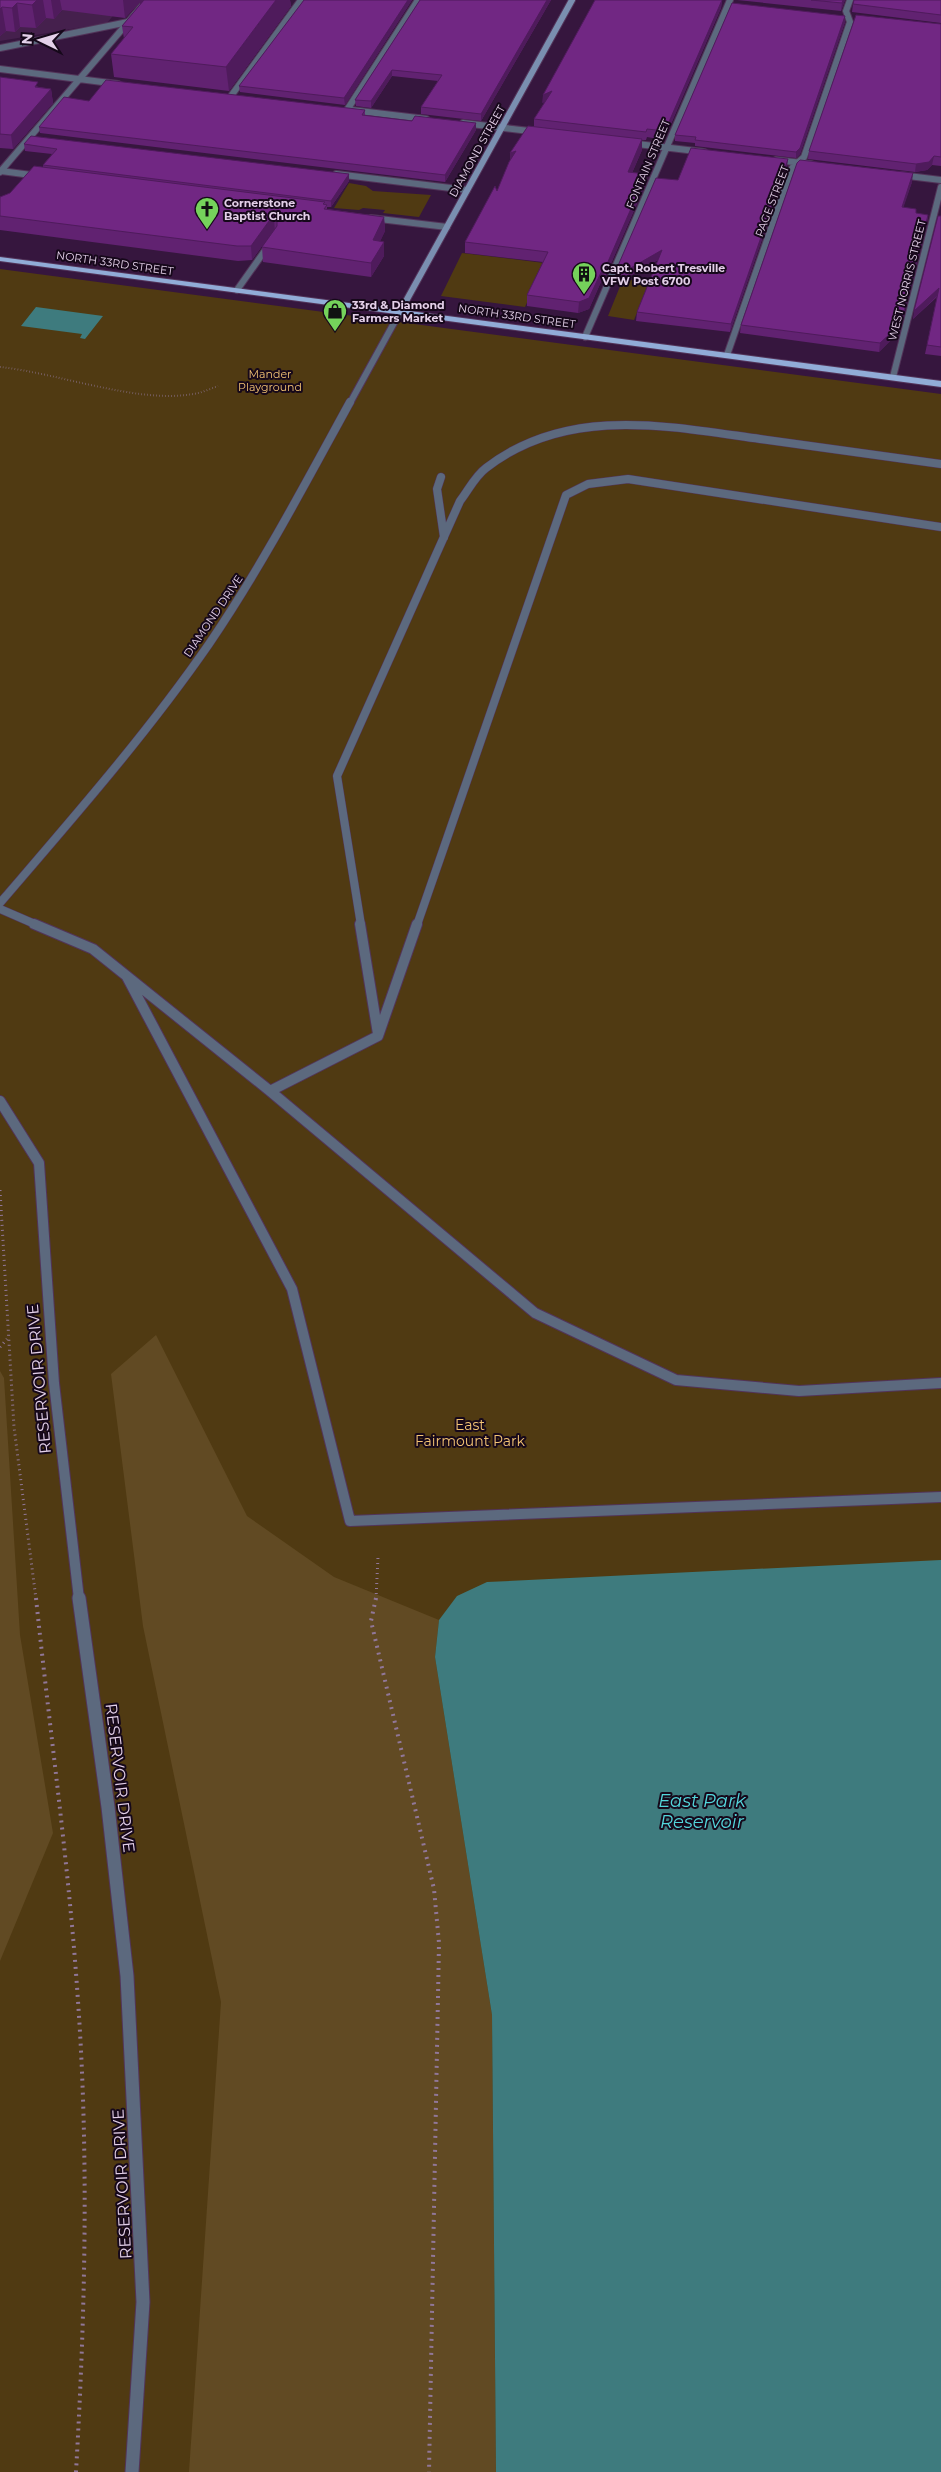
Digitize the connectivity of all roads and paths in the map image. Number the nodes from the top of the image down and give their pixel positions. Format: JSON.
{"nodes":[{"id":1,"x":147,"y":0,"type":"edge"},
{"id":2,"x":302,"y":0,"type":"edge"},
{"id":3,"x":418,"y":0,"type":"edge"},
{"id":4,"x":572,"y":0,"type":"edge"},
{"id":5,"x":850,"y":0,"type":"edge"},
{"id":6,"x":730,"y":2,"type":"edge"},
{"id":7,"x":719,"y":3,"type":"edge"},
{"id":8,"x":738,"y":5,"type":"edge"},
{"id":9,"x":840,"y":16,"type":"edge"},
{"id":10,"x":850,"y":17,"type":"junction"},
{"id":11,"x":859,"y":18,"type":"edge"},
{"id":12,"x":143,"y":19,"type":"edge"},
{"id":13,"x":128,"y":23,"type":"junction"},
{"id":14,"x":0,"y":48,"type":"edge"},
{"id":15,"x":0,"y":69,"type":"edge"},
{"id":16,"x":79,"y":79,"type":"junction"},
{"id":17,"x":127,"y":85,"type":"edge"},
{"id":18,"x":221,"y":95,"type":"edge"},
{"id":19,"x":231,"y":96,"type":"junction"},
{"id":20,"x":240,"y":98,"type":"edge"},
{"id":21,"x":338,"y":109,"type":"edge"},
{"id":22,"x":347,"y":110,"type":"junction"},
{"id":23,"x":434,"y":120,"type":"edge"},
{"id":24,"x":453,"y":122,"type":"edge"},
{"id":25,"x":502,"y":128,"type":"junction"},
{"id":26,"x":543,"y":133,"type":"edge"},
{"id":27,"x":29,"y":137,"type":"junction"},
{"id":28,"x":39,"y":138,"type":"edge"},
{"id":29,"x":619,"y":142,"type":"edge"},
{"id":30,"x":667,"y":147,"type":"junction"},
{"id":31,"x":714,"y":153,"type":"edge"},
{"id":32,"x":0,"y":159,"type":"edge"},
{"id":33,"x":770,"y":159,"type":"edge"},
{"id":34,"x":10,"y":160,"type":"junction"},
{"id":35,"x":798,"y":163,"type":"junction"},
{"id":36,"x":817,"y":165,"type":"edge"},
{"id":37,"x":0,"y":171,"type":"edge"},
{"id":38,"x":330,"y":174,"type":"edge"},
{"id":39,"x":893,"y":174,"type":"edge"},
{"id":40,"x":50,"y":177,"type":"edge"},
{"id":41,"x":941,"y":180,"type":"edge"},
{"id":42,"x":941,"y":187,"type":"edge"},
{"id":43,"x":467,"y":190,"type":"junction"},
{"id":44,"x":366,"y":217,"type":"edge"},
{"id":45,"x":447,"y":227,"type":"junction"},
{"id":46,"x":274,"y":238,"type":"edge"},
{"id":47,"x":0,"y":259,"type":"edge"},
{"id":48,"x":237,"y":290,"type":"junction"},
{"id":49,"x":400,"y":312,"type":"junction"},
{"id":50,"x":585,"y":337,"type":"junction"},
{"id":51,"x":727,"y":355,"type":"junction"},
{"id":52,"x":0,"y":367,"type":"edge"},
{"id":53,"x":893,"y":377,"type":"junction"},
{"id":54,"x":941,"y":384,"type":"edge"},
{"id":55,"x":218,"y":386,"type":"dead end"},
{"id":56,"x":941,"y":464,"type":"edge"},
{"id":57,"x":441,"y":477,"type":"dead end"},
{"id":58,"x":941,"y":526,"type":"edge"},
{"id":59,"x":444,"y":538,"type":"junction"},
{"id":60,"x":0,"y":903,"type":"edge"},
{"id":61,"x":0,"y":908,"type":"edge"},
{"id":62,"x":127,"y":977,"type":"junction"},
{"id":63,"x":378,"y":1036,"type":"junction"},
{"id":64,"x":270,"y":1091,"type":"junction"},
{"id":65,"x":0,"y":1101,"type":"edge"},
{"id":66,"x":0,"y":1190,"type":"edge"},
{"id":67,"x":7,"y":1339,"type":"junction"},
{"id":68,"x":0,"y":1347,"type":"edge"},
{"id":69,"x":941,"y":1383,"type":"edge"},
{"id":70,"x":941,"y":1497,"type":"edge"},
{"id":71,"x":378,"y":1557,"type":"dead end"},
{"id":72,"x":76,"y":2472,"type":"edge"},
{"id":73,"x":132,"y":2472,"type":"edge"},
{"id":74,"x":430,"y":2472,"type":"edge"}],
"edges":[{"from":1,"to":13,"type":"street"},
{"from":2,"to":19,"type":"street"},
{"from":3,"to":22,"type":"street"},
{"from":4,"to":25,"type":"main road","name":"DIAMOND STREET"},
{"from":5,"to":10,"type":"street","name":"PAGE STREET"},
{"from":6,"to":7,"type":"street"},
{"from":6,"to":8,"type":"street"},
{"from":6,"to":30,"type":"street","name":"FONTAIN STREET"},
{"from":9,"to":10,"type":"street"},
{"from":10,"to":11,"type":"street"},
{"from":10,"to":35,"type":"street","name":"PAGE STREET"},
{"from":12,"to":13,"type":"street"},
{"from":13,"to":14,"type":"street"},
{"from":13,"to":16,"type":"street"},
{"from":15,"to":16,"type":"street"},
{"from":16,"to":17,"type":"street"},
{"from":16,"to":27,"type":"street"},
{"from":18,"to":19,"type":"street"},
{"from":19,"to":20,"type":"street"},
{"from":21,"to":22,"type":"street"},
{"from":22,"to":23,"type":"street"},
{"from":24,"to":25,"type":"street"},
{"from":25,"to":26,"type":"street"},
{"from":25,"to":43,"type":"main road","name":"DIAMOND STREET"},
{"from":27,"to":28,"type":"street"},
{"from":27,"to":34,"type":"street"},
{"from":29,"to":30,"type":"street"},
{"from":30,"to":31,"type":"street"},
{"from":30,"to":50,"type":"street","name":"FONTAIN STREET"},
{"from":32,"to":34,"type":"street"},
{"from":33,"to":35,"type":"street"},
{"from":34,"to":37,"type":"street"},
{"from":35,"to":36,"type":"street"},
{"from":35,"to":51,"type":"street","name":"PAGE STREET"},
{"from":37,"to":40,"type":"street"},
{"from":38,"to":43,"type":"street"},
{"from":39,"to":41,"type":"street"},
{"from":42,"to":53,"type":"street","name":"WEST NORRIS STREET"},
{"from":43,"to":45,"type":"main road","name":"DIAMOND STREET"},
{"from":44,"to":45,"type":"street"},
{"from":45,"to":49,"type":"main road","name":"DIAMOND STREET"},
{"from":46,"to":48,"type":"street"},
{"from":47,"to":48,"type":"main road","name":"NORTH 33RD STREET"},
{"from":48,"to":49,"type":"main road","name":"NORTH 33RD STREET"},
{"from":49,"to":50,"type":"main road","name":"NORTH 33RD STREET"},
{"from":49,"to":60,"type":"street","name":"DIAMOND DRIVE"},
{"from":50,"to":51,"type":"main road","name":"NORTH 33RD STREET"},
{"from":51,"to":53,"type":"main road","name":"NORTH 33RD STREET"},
{"from":52,"to":55,"type":"path"},
{"from":53,"to":54,"type":"main road","name":"NORTH 33RD STREET"},
{"from":56,"to":59,"type":"street"},
{"from":57,"to":59,"type":"street"},
{"from":58,"to":63,"type":"street"},
{"from":59,"to":63,"type":"street"},
{"from":61,"to":62,"type":"street"},
{"from":62,"to":64,"type":"street"},
{"from":62,"to":70,"type":"street"},
{"from":63,"to":64,"type":"street"},
{"from":64,"to":69,"type":"street"},
{"from":65,"to":73,"type":"street","name":"RESERVOIR DRIVE"},
{"from":66,"to":67,"type":"path"},
{"from":67,"to":68,"type":"path"},
{"from":67,"to":72,"type":"path"},
{"from":71,"to":74,"type":"path"}]}
